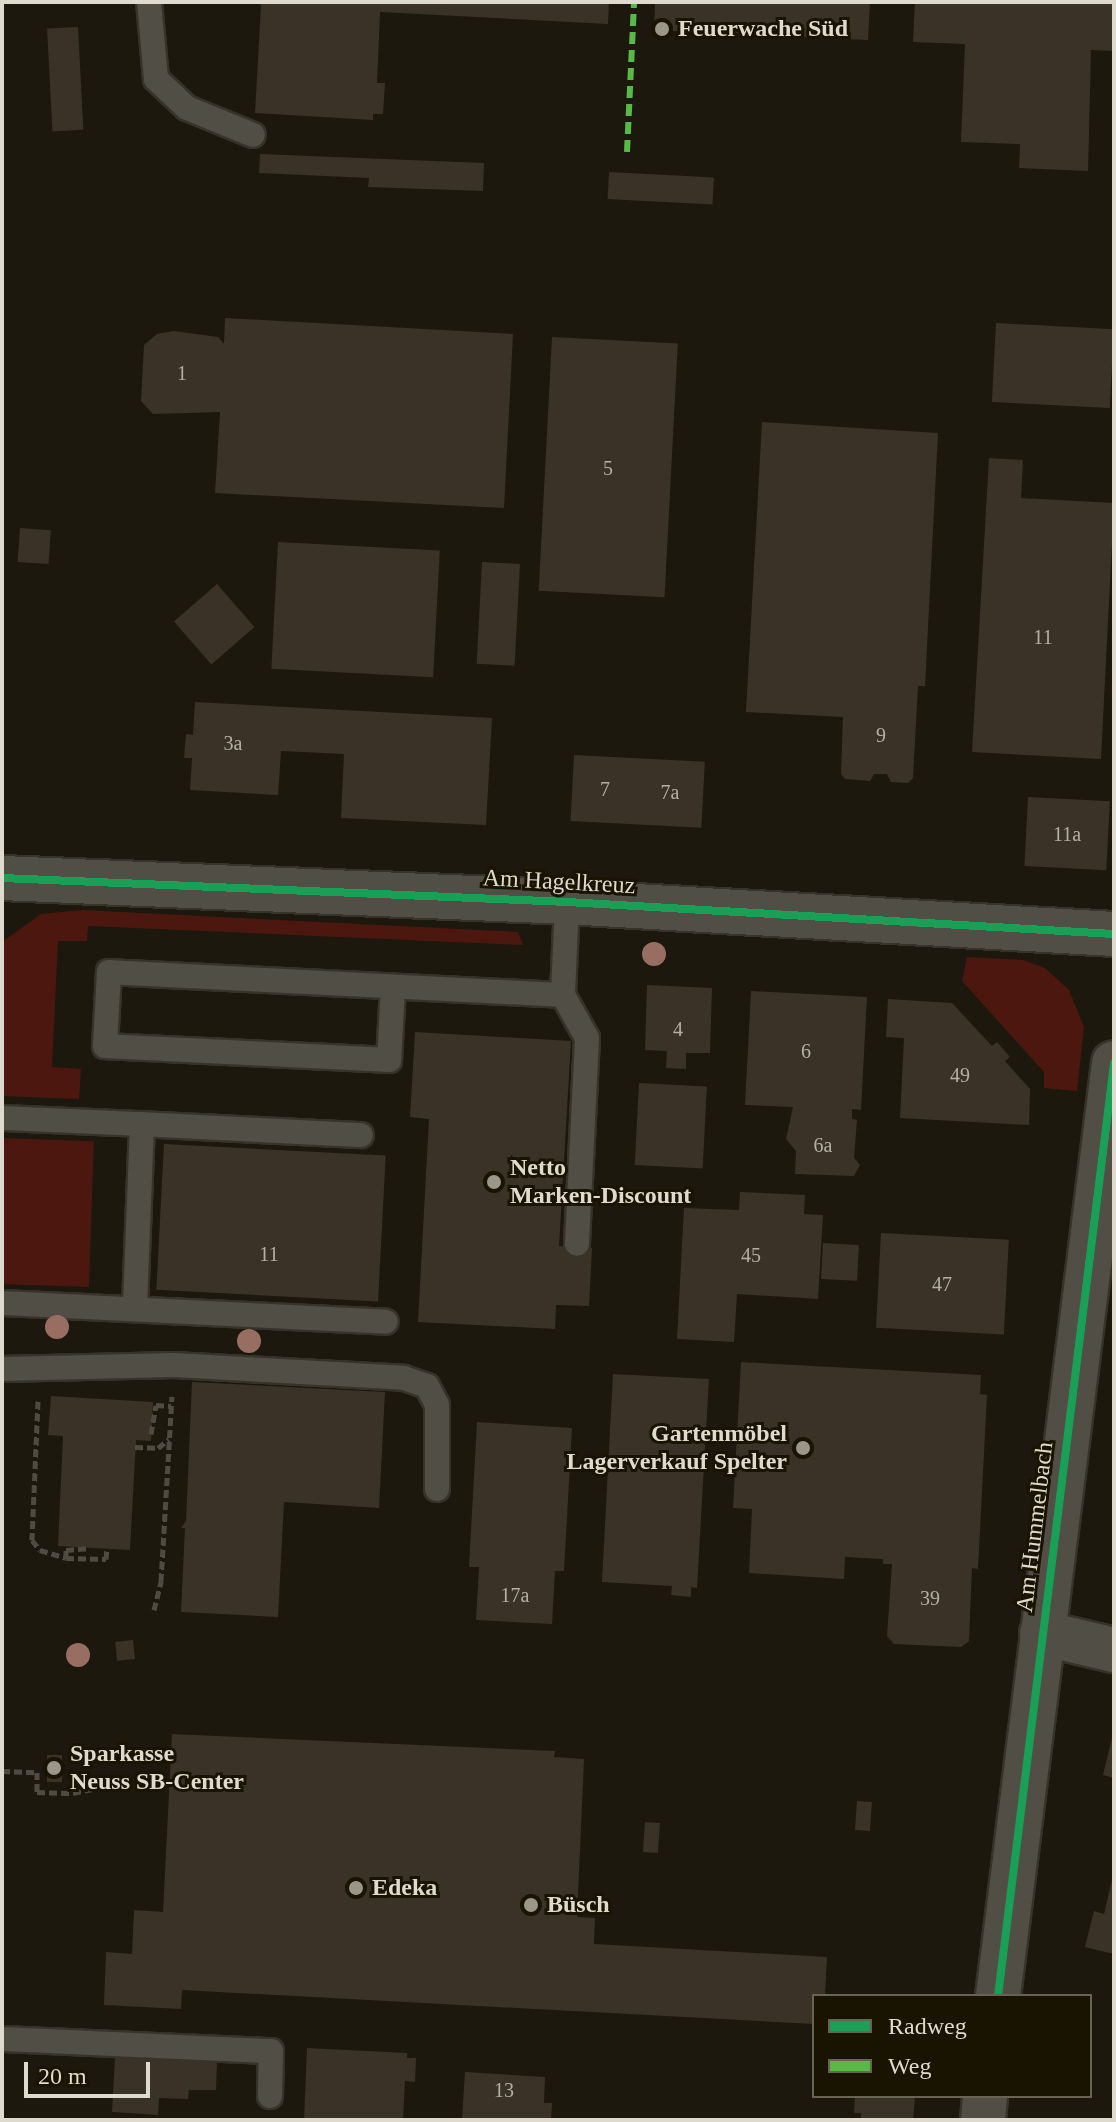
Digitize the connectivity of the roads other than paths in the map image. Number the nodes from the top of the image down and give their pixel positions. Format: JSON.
{"nodes":[{"id":1,"x":149,"y":2,"type":"edge"},
{"id":2,"x":253,"y":135,"type":"dead end"},
{"id":3,"x":2,"y":878,"type":"edge"},
{"id":4,"x":567,"y":902,"type":"junction"},
{"id":5,"x":1114,"y":934,"type":"edge"},
{"id":6,"x":393,"y":987,"type":"junction"},
{"id":7,"x":563,"y":995,"type":"junction"},
{"id":8,"x":1114,"y":1063,"type":"edge"},
{"id":9,"x":2,"y":1118,"type":"edge"},
{"id":10,"x":142,"y":1124,"type":"junction"},
{"id":11,"x":361,"y":1135,"type":"dead end"},
{"id":12,"x":1109,"y":1141,"type":"edge"},
{"id":13,"x":577,"y":1244,"type":"dead end"},
{"id":14,"x":2,"y":1303,"type":"edge"},
{"id":15,"x":135,"y":1309,"type":"junction"},
{"id":16,"x":386,"y":1322,"type":"dead end"},
{"id":17,"x":2,"y":1369,"type":"edge"},
{"id":18,"x":437,"y":1489,"type":"dead end"},
{"id":19,"x":1042,"y":1633,"type":"junction"},
{"id":20,"x":1114,"y":1650,"type":"edge"},
{"id":21,"x":998,"y":1994,"type":"edge"},
{"id":22,"x":2,"y":2039,"type":"edge"},
{"id":23,"x":270,"y":2096,"type":"dead end"},
{"id":24,"x":985,"y":2098,"type":"edge"},
{"id":25,"x":983,"y":2120,"type":"edge"}],
"edges":[{"from":1,"to":2,"type":"lane"},
{"from":3,"to":4,"type":"street","name":"Am Hagelkreuz"},
{"from":4,"to":5,"type":"street","name":"Am Hagelkreuz"},
{"from":4,"to":7,"type":"lane"},
{"from":6,"to":6,"type":"lane"},
{"from":6,"to":7,"type":"lane"},
{"from":7,"to":13,"type":"lane"},
{"from":8,"to":12,"type":"street","name":"Am Hummelbach"},
{"from":9,"to":10,"type":"lane"},
{"from":10,"to":11,"type":"lane"},
{"from":10,"to":15,"type":"lane"},
{"from":12,"to":19,"type":"street","name":"Am Hummelbach"},
{"from":14,"to":15,"type":"lane"},
{"from":15,"to":16,"type":"lane"},
{"from":17,"to":18,"type":"lane"},
{"from":19,"to":20,"type":"street","name":"Am Hummelbach"},
{"from":19,"to":21,"type":"street","name":"Am Hummelbach"},
{"from":22,"to":23,"type":"lane"},
{"from":24,"to":25,"type":"street"}]}
